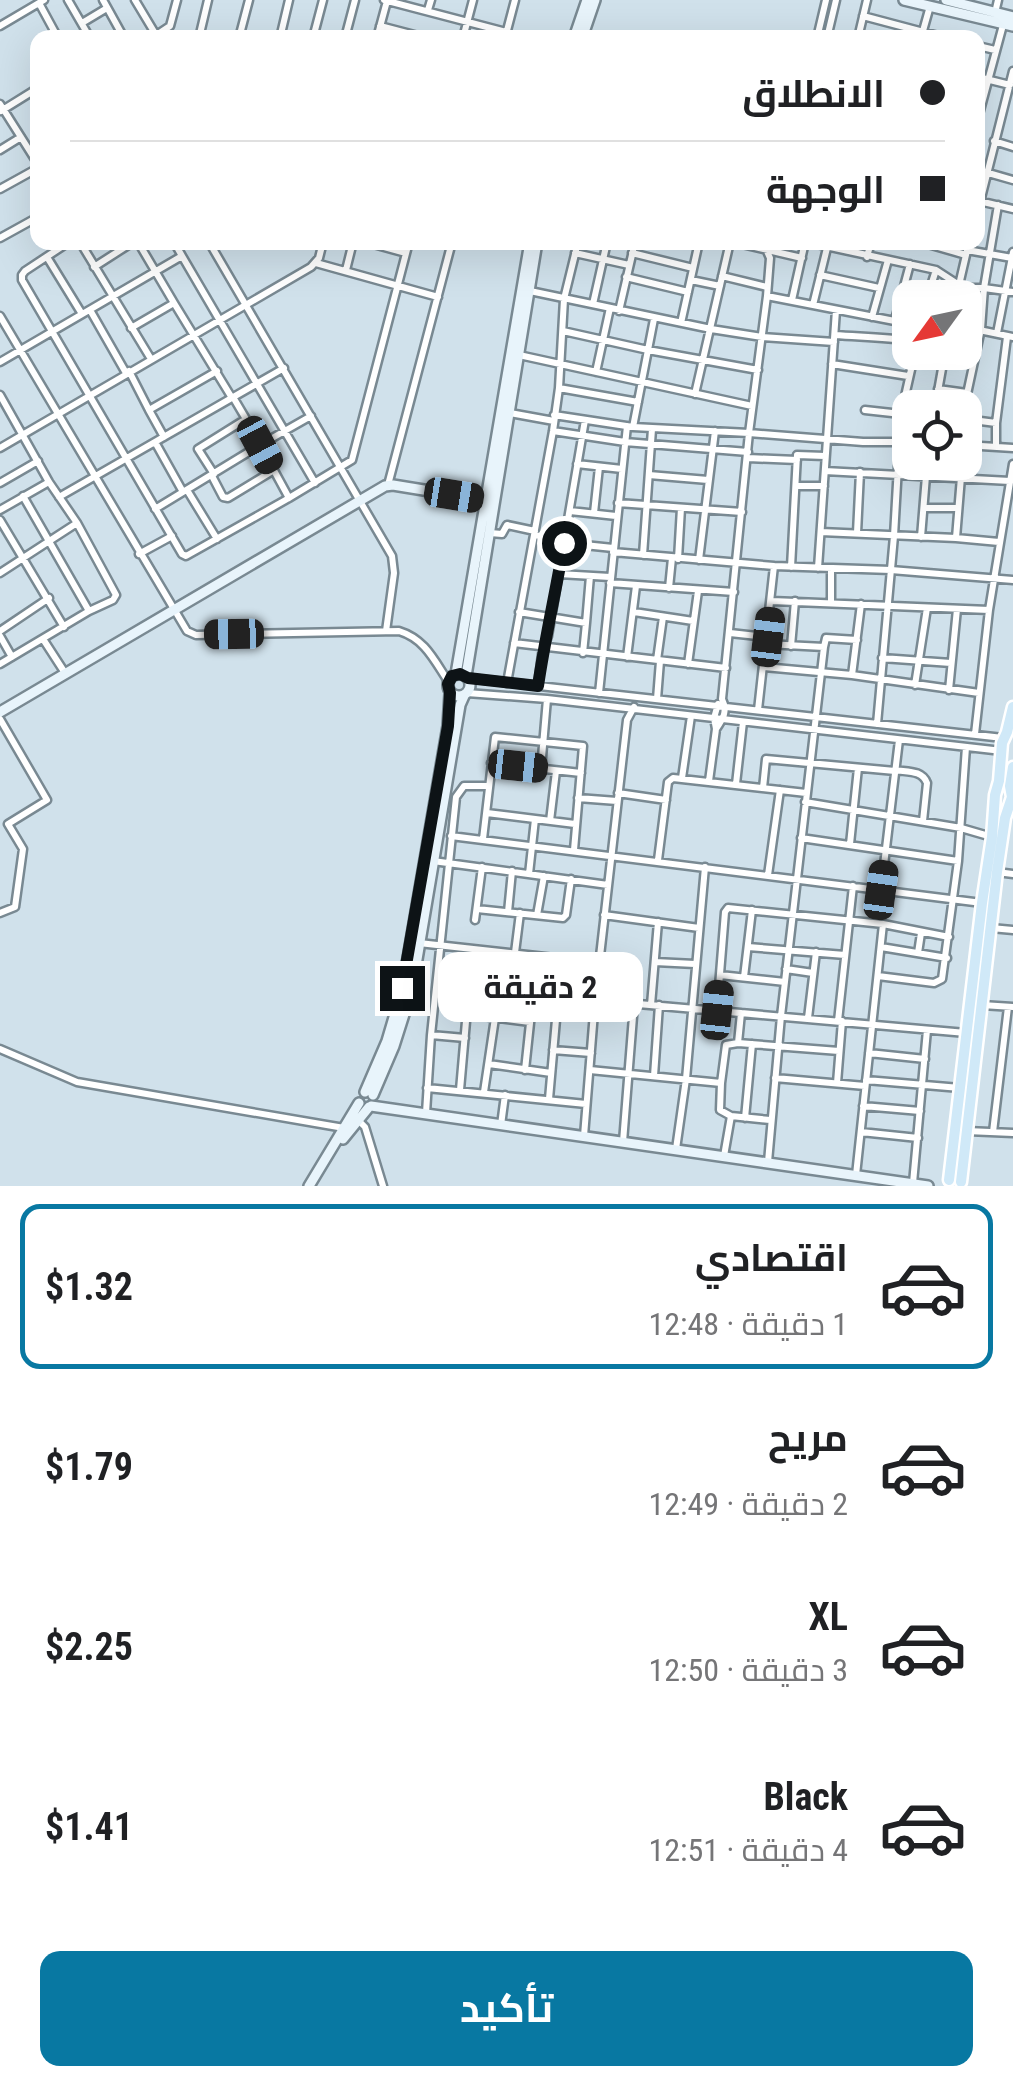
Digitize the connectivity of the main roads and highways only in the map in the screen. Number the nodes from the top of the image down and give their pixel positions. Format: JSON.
{"nodes":[{"id":1,"x":587,"y":0,"type":"edge"},
{"id":2,"x":596,"y":0,"type":"edge"},
{"id":3,"x":904,"y":0,"type":"edge"},
{"id":4,"x":946,"y":0,"type":"edge"},
{"id":5,"x":1013,"y":18,"type":"edge"},
{"id":6,"x":1008,"y":26,"type":"edge"},
{"id":7,"x":577,"y":30,"type":"edge"},
{"id":8,"x":585,"y":30,"type":"edge"},
{"id":9,"x":532,"y":250,"type":"edge"},
{"id":10,"x":533,"y":250,"type":"edge"},
{"id":11,"x":485,"y":500,"type":"junction"},
{"id":12,"x":459,"y":677,"type":"junction"},
{"id":13,"x":450,"y":693,"type":"junction"},
{"id":14,"x":466,"y":694,"type":"junction"},
{"id":15,"x":1013,"y":707,"type":"edge"},
{"id":16,"x":0,"y":712,"type":"edge"},
{"id":17,"x":1009,"y":738,"type":"edge"},
{"id":18,"x":1013,"y":767,"type":"edge"},
{"id":19,"x":995,"y":798,"type":"junction"},
{"id":20,"x":1012,"y":799,"type":"edge"},
{"id":21,"x":369,"y":1100,"type":"junction"},
{"id":22,"x":334,"y":1148,"type":"junction"},
{"id":23,"x":314,"y":1182,"type":"edge"},
{"id":24,"x":953,"y":1183,"type":"edge"},
{"id":25,"x":921,"y":1184,"type":"edge"}],
"edges":[{"from":1,"to":7,"type":"main road"},
{"from":2,"to":8,"type":"main road"},
{"from":3,"to":6,"type":"main road"},
{"from":4,"to":5,"type":"main road"},
{"from":9,"to":11,"type":"main road"},
{"from":10,"to":12,"type":"main road"},
{"from":11,"to":12,"type":"main road"},
{"from":11,"to":16,"type":"main road"},
{"from":12,"to":13,"type":"main road"},
{"from":12,"to":14,"type":"main road"},
{"from":13,"to":14,"type":"main road"},
{"from":13,"to":21,"type":"main road"},
{"from":14,"to":21,"type":"main road"},
{"from":15,"to":17,"type":"main road"},
{"from":17,"to":19,"type":"main road"},
{"from":18,"to":20,"type":"main road"},
{"from":19,"to":20,"type":"main road"},
{"from":19,"to":24,"type":"main road"},
{"from":20,"to":24,"type":"main road"},
{"from":21,"to":22,"type":"main road"},
{"from":21,"to":22,"type":"main road"},
{"from":21,"to":25,"type":"main road"},
{"from":22,"to":23,"type":"main road"},
{"from":24,"to":25,"type":"main road"}]}
